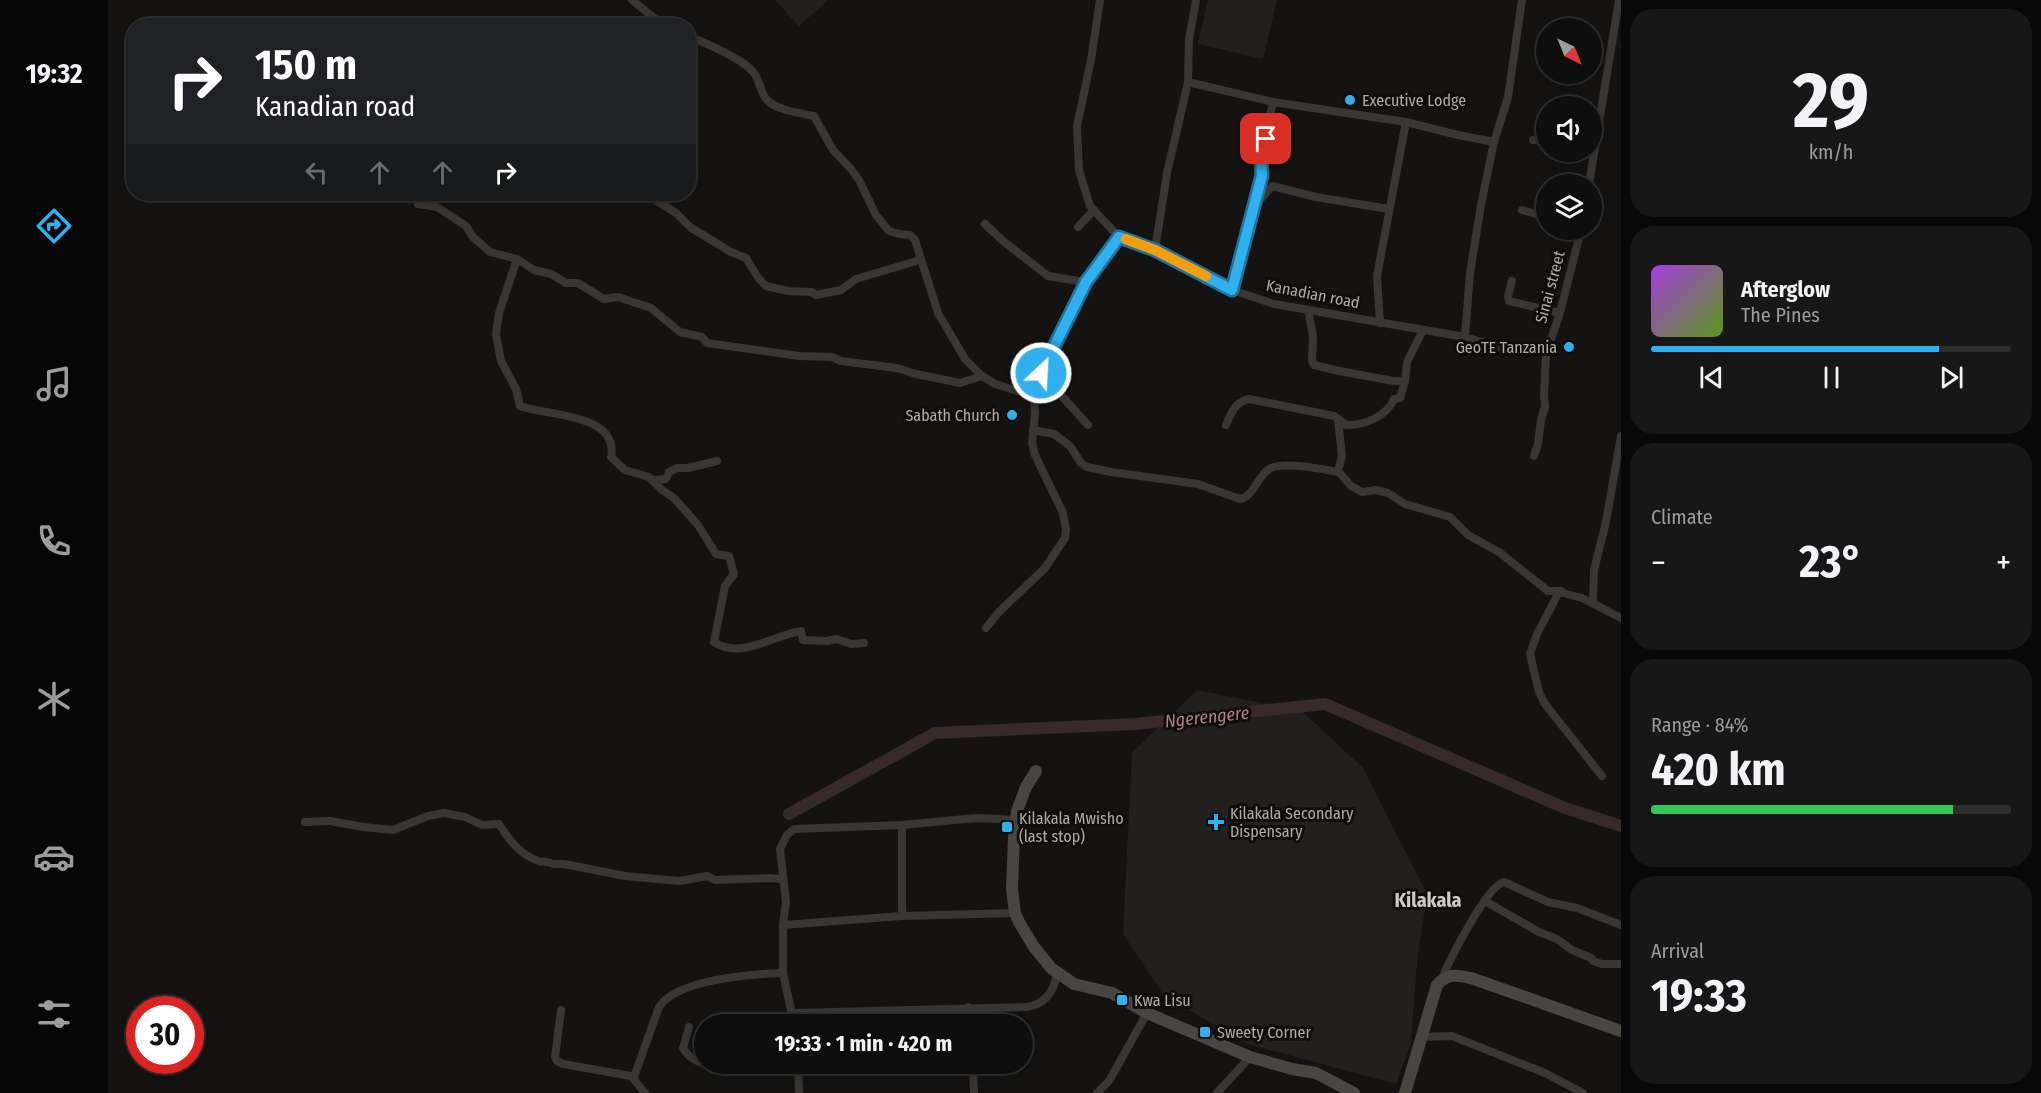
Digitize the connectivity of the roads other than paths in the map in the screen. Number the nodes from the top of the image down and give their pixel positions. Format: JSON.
{"nodes":[{"id":1,"x":632,"y":0,"type":"edge"},
{"id":2,"x":1100,"y":0,"type":"edge"},
{"id":3,"x":1196,"y":0,"type":"edge"},
{"id":4,"x":1522,"y":0,"type":"edge"},
{"id":5,"x":1619,"y":0,"type":"edge"},
{"id":6,"x":653,"y":18,"type":"edge"},
{"id":7,"x":696,"y":39,"type":"edge"},
{"id":8,"x":1188,"y":82,"type":"junction"},
{"id":9,"x":1602,"y":97,"type":"edge"},
{"id":10,"x":1273,"y":102,"type":"junction"},
{"id":11,"x":1406,"y":122,"type":"junction"},
{"id":12,"x":1533,"y":140,"type":"dead end"},
{"id":13,"x":1536,"y":140,"type":"edge"},
{"id":14,"x":1494,"y":142,"type":"junction"},
{"id":15,"x":1262,"y":175,"type":"junction"},
{"id":16,"x":1272,"y":186,"type":"junction"},
{"id":17,"x":657,"y":201,"type":"edge"},
{"id":18,"x":418,"y":204,"type":"dead end"},
{"id":19,"x":1252,"y":208,"type":"junction"},
{"id":20,"x":1389,"y":209,"type":"junction"},
{"id":21,"x":1094,"y":210,"type":"junction"},
{"id":22,"x":1522,"y":210,"type":"dead end"},
{"id":23,"x":1536,"y":214,"type":"edge"},
{"id":24,"x":984,"y":224,"type":"dead end"},
{"id":25,"x":1078,"y":227,"type":"dead end"},
{"id":26,"x":1119,"y":237,"type":"junction"},
{"id":27,"x":1578,"y":240,"type":"edge"},
{"id":28,"x":1155,"y":250,"type":"junction"},
{"id":29,"x":517,"y":259,"type":"junction"},
{"id":30,"x":920,"y":260,"type":"junction"},
{"id":31,"x":1512,"y":281,"type":"dead end"},
{"id":32,"x":1086,"y":282,"type":"junction"},
{"id":33,"x":1232,"y":290,"type":"junction"},
{"id":34,"x":1308,"y":310,"type":"junction"},
{"id":35,"x":1560,"y":313,"type":"junction"},
{"id":36,"x":1380,"y":323,"type":"junction"},
{"id":37,"x":1423,"y":330,"type":"junction"},
{"id":38,"x":1465,"y":338,"type":"junction"},
{"id":39,"x":1547,"y":352,"type":"junction"},
{"id":40,"x":1041,"y":373,"type":"junction"},
{"id":41,"x":982,"y":376,"type":"junction"},
{"id":42,"x":1405,"y":381,"type":"junction"},
{"id":43,"x":1034,"y":396,"type":"junction"},
{"id":44,"x":1338,"y":418,"type":"junction"},
{"id":45,"x":1088,"y":425,"type":"dead end"},
{"id":46,"x":1226,"y":426,"type":"dead end"},
{"id":47,"x":1033,"y":430,"type":"junction"},
{"id":48,"x":1621,"y":436,"type":"edge"},
{"id":49,"x":1534,"y":456,"type":"dead end"},
{"id":50,"x":717,"y":460,"type":"dead end"},
{"id":51,"x":1338,"y":472,"type":"junction"},
{"id":52,"x":653,"y":480,"type":"junction"},
{"id":53,"x":1561,"y":591,"type":"junction"},
{"id":54,"x":1593,"y":603,"type":"junction"},
{"id":55,"x":1621,"y":618,"type":"edge"},
{"id":56,"x":986,"y":628,"type":"dead end"},
{"id":57,"x":864,"y":643,"type":"dead end"},
{"id":58,"x":1036,"y":771,"type":"dead end"},
{"id":59,"x":1602,"y":776,"type":"dead end"},
{"id":60,"x":1018,"y":820,"type":"junction"},
{"id":61,"x":305,"y":822,"type":"dead end"},
{"id":62,"x":902,"y":825,"type":"junction"},
{"id":63,"x":783,"y":879,"type":"junction"},
{"id":64,"x":1485,"y":902,"type":"junction"},
{"id":65,"x":1015,"y":913,"type":"junction"},
{"id":66,"x":902,"y":916,"type":"junction"},
{"id":67,"x":783,"y":925,"type":"junction"},
{"id":68,"x":1621,"y":925,"type":"edge"},
{"id":69,"x":1621,"y":964,"type":"edge"},
{"id":70,"x":783,"y":973,"type":"junction"},
{"id":71,"x":1057,"y":974,"type":"junction"},
{"id":72,"x":1441,"y":981,"type":"junction"},
{"id":73,"x":968,"y":1008,"type":"junction"},
{"id":74,"x":561,"y":1010,"type":"dead end"},
{"id":75,"x":793,"y":1013,"type":"joint"},
{"id":76,"x":1147,"y":1013,"type":"junction"},
{"id":77,"x":968,"y":1014,"type":"edge"},
{"id":78,"x":689,"y":1027,"type":"dead end"},
{"id":79,"x":1621,"y":1031,"type":"edge"},
{"id":80,"x":1422,"y":1037,"type":"junction"},
{"id":81,"x":1250,"y":1057,"type":"junction"},
{"id":82,"x":694,"y":1061,"type":"edge"},
{"id":83,"x":798,"y":1074,"type":"edge"},
{"id":84,"x":973,"y":1074,"type":"edge"},
{"id":85,"x":634,"y":1077,"type":"junction"},
{"id":86,"x":645,"y":1093,"type":"edge"},
{"id":87,"x":799,"y":1093,"type":"edge"},
{"id":88,"x":974,"y":1093,"type":"edge"},
{"id":89,"x":1097,"y":1093,"type":"edge"},
{"id":90,"x":1217,"y":1093,"type":"edge"},
{"id":91,"x":1354,"y":1093,"type":"edge"},
{"id":92,"x":1405,"y":1093,"type":"edge"},
{"id":93,"x":1583,"y":1093,"type":"edge"}],
"edges":[{"from":1,"to":6,"type":"street"},
{"from":2,"to":21,"type":"street","name":"Kanadian road"},
{"from":3,"to":8,"type":"street"},
{"from":4,"to":14,"type":"street"},
{"from":5,"to":9,"type":"street"},
{"from":7,"to":30,"type":"street"},
{"from":8,"to":10,"type":"street"},
{"from":8,"to":28,"type":"street"},
{"from":10,"to":11,"type":"street"},
{"from":10,"to":15,"type":"street"},
{"from":11,"to":14,"type":"street"},
{"from":11,"to":20,"type":"street"},
{"from":12,"to":13,"type":"street"},
{"from":14,"to":38,"type":"street"},
{"from":15,"to":16,"type":"street"},
{"from":15,"to":19,"type":"street"},
{"from":16,"to":19,"type":"street"},
{"from":16,"to":20,"type":"street"},
{"from":17,"to":30,"type":"street"},
{"from":18,"to":29,"type":"street"},
{"from":19,"to":33,"type":"street"},
{"from":20,"to":36,"type":"street"},
{"from":21,"to":25,"type":"street"},
{"from":21,"to":26,"type":"street","name":"Kanadian road"},
{"from":22,"to":23,"type":"street"},
{"from":24,"to":32,"type":"street"},
{"from":26,"to":28,"type":"street","name":"Kanadian road"},
{"from":26,"to":32,"type":"street"},
{"from":27,"to":35,"type":"street","name":"Sinai street"},
{"from":28,"to":33,"type":"street","name":"Kanadian road"},
{"from":29,"to":41,"type":"street"},
{"from":29,"to":52,"type":"street"},
{"from":30,"to":41,"type":"street"},
{"from":31,"to":35,"type":"street"},
{"from":32,"to":40,"type":"street"},
{"from":33,"to":34,"type":"street","name":"Kanadian road"},
{"from":34,"to":36,"type":"street","name":"Kanadian road"},
{"from":34,"to":42,"type":"street"},
{"from":35,"to":39,"type":"street","name":"Sinai street"},
{"from":36,"to":37,"type":"street","name":"Kanadian road"},
{"from":37,"to":38,"type":"street","name":"Kanadian road"},
{"from":37,"to":42,"type":"street"},
{"from":38,"to":39,"type":"street","name":"Kanadian road"},
{"from":39,"to":49,"type":"street","name":"Sinai street"},
{"from":40,"to":43,"type":"street"},
{"from":40,"to":45,"type":"street"},
{"from":41,"to":43,"type":"street"},
{"from":42,"to":44,"type":"street"},
{"from":43,"to":47,"type":"street"},
{"from":44,"to":46,"type":"street"},
{"from":44,"to":51,"type":"street"},
{"from":47,"to":51,"type":"street"},
{"from":47,"to":56,"type":"street"},
{"from":48,"to":54,"type":"street"},
{"from":50,"to":52,"type":"street"},
{"from":51,"to":53,"type":"street"},
{"from":52,"to":57,"type":"street"},
{"from":53,"to":54,"type":"street"},
{"from":53,"to":59,"type":"street"},
{"from":54,"to":55,"type":"street"},
{"from":58,"to":60,"type":"street"},
{"from":60,"to":62,"type":"street"},
{"from":60,"to":65,"type":"street"},
{"from":61,"to":63,"type":"street"},
{"from":62,"to":63,"type":"street"},
{"from":62,"to":66,"type":"street"},
{"from":63,"to":67,"type":"street"},
{"from":64,"to":68,"type":"street"},
{"from":64,"to":69,"type":"street"},
{"from":64,"to":72,"type":"street"},
{"from":65,"to":66,"type":"street"},
{"from":65,"to":71,"type":"street"},
{"from":66,"to":67,"type":"street"},
{"from":67,"to":70,"type":"street"},
{"from":70,"to":75,"type":"street"},
{"from":70,"to":85,"type":"street"},
{"from":71,"to":73,"type":"street"},
{"from":71,"to":76,"type":"street"},
{"from":72,"to":79,"type":"street"},
{"from":72,"to":80,"type":"street"},
{"from":73,"to":75,"type":"street"},
{"from":73,"to":77,"type":"street"},
{"from":74,"to":85,"type":"street"},
{"from":76,"to":81,"type":"street"},
{"from":76,"to":89,"type":"street"},
{"from":78,"to":82,"type":"street"},
{"from":80,"to":92,"type":"street"},
{"from":80,"to":93,"type":"street"},
{"from":81,"to":90,"type":"street"},
{"from":81,"to":91,"type":"street"},
{"from":83,"to":87,"type":"street"},
{"from":84,"to":88,"type":"street"},
{"from":85,"to":86,"type":"street"}]}
